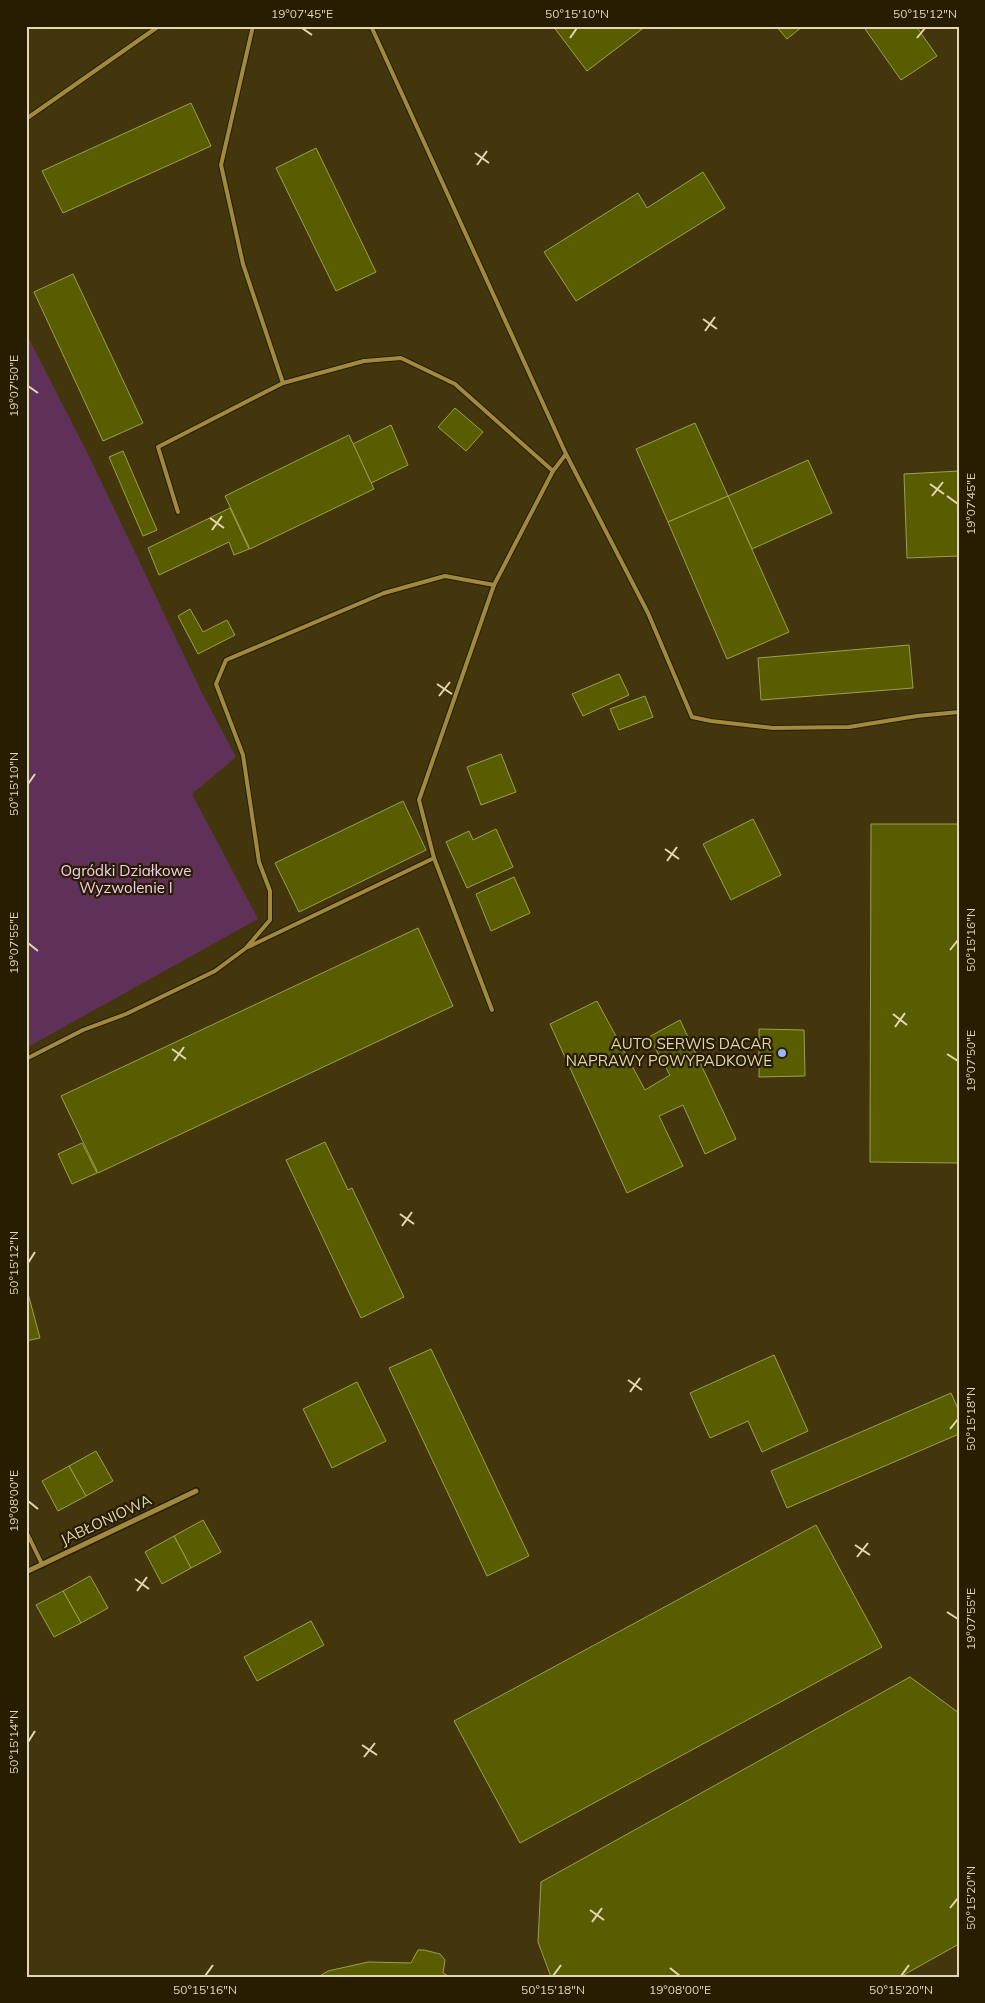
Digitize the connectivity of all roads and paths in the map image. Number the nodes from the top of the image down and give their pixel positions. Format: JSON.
{"nodes":[{"id":1,"x":159,"y":26,"type":"edge"},
{"id":2,"x":253,"y":26,"type":"edge"},
{"id":3,"x":371,"y":26,"type":"edge"},
{"id":4,"x":26,"y":119,"type":"edge"},
{"id":5,"x":282,"y":383,"type":"junction"},
{"id":6,"x":566,"y":454,"type":"junction"},
{"id":7,"x":553,"y":471,"type":"junction"},
{"id":8,"x":178,"y":512,"type":"dead end"},
{"id":9,"x":494,"y":585,"type":"junction"},
{"id":10,"x":959,"y":712,"type":"edge"},
{"id":11,"x":434,"y":858,"type":"junction"},
{"id":12,"x":246,"y":948,"type":"junction"},
{"id":13,"x":492,"y":1010,"type":"dead end"},
{"id":14,"x":26,"y":1059,"type":"edge"},
{"id":15,"x":196,"y":1492,"type":"dead end"},
{"id":16,"x":26,"y":1531,"type":"edge"},
{"id":17,"x":42,"y":1564,"type":"junction"},
{"id":18,"x":26,"y":1572,"type":"edge"}],
"edges":[{"from":1,"to":4,"type":"lane"},
{"from":2,"to":5,"type":"lane"},
{"from":3,"to":6,"type":"lane"},
{"from":5,"to":7,"type":"lane"},
{"from":5,"to":8,"type":"lane"},
{"from":6,"to":7,"type":"lane"},
{"from":6,"to":10,"type":"lane"},
{"from":7,"to":9,"type":"lane"},
{"from":9,"to":11,"type":"lane"},
{"from":9,"to":12,"type":"lane"},
{"from":11,"to":12,"type":"lane"},
{"from":11,"to":13,"type":"lane"},
{"from":12,"to":14,"type":"lane"},
{"from":15,"to":17,"type":"street","name":"JABŁONIOWA"},
{"from":16,"to":17,"type":"lane"},
{"from":17,"to":18,"type":"street","name":"JABŁONIOWA"}]}
